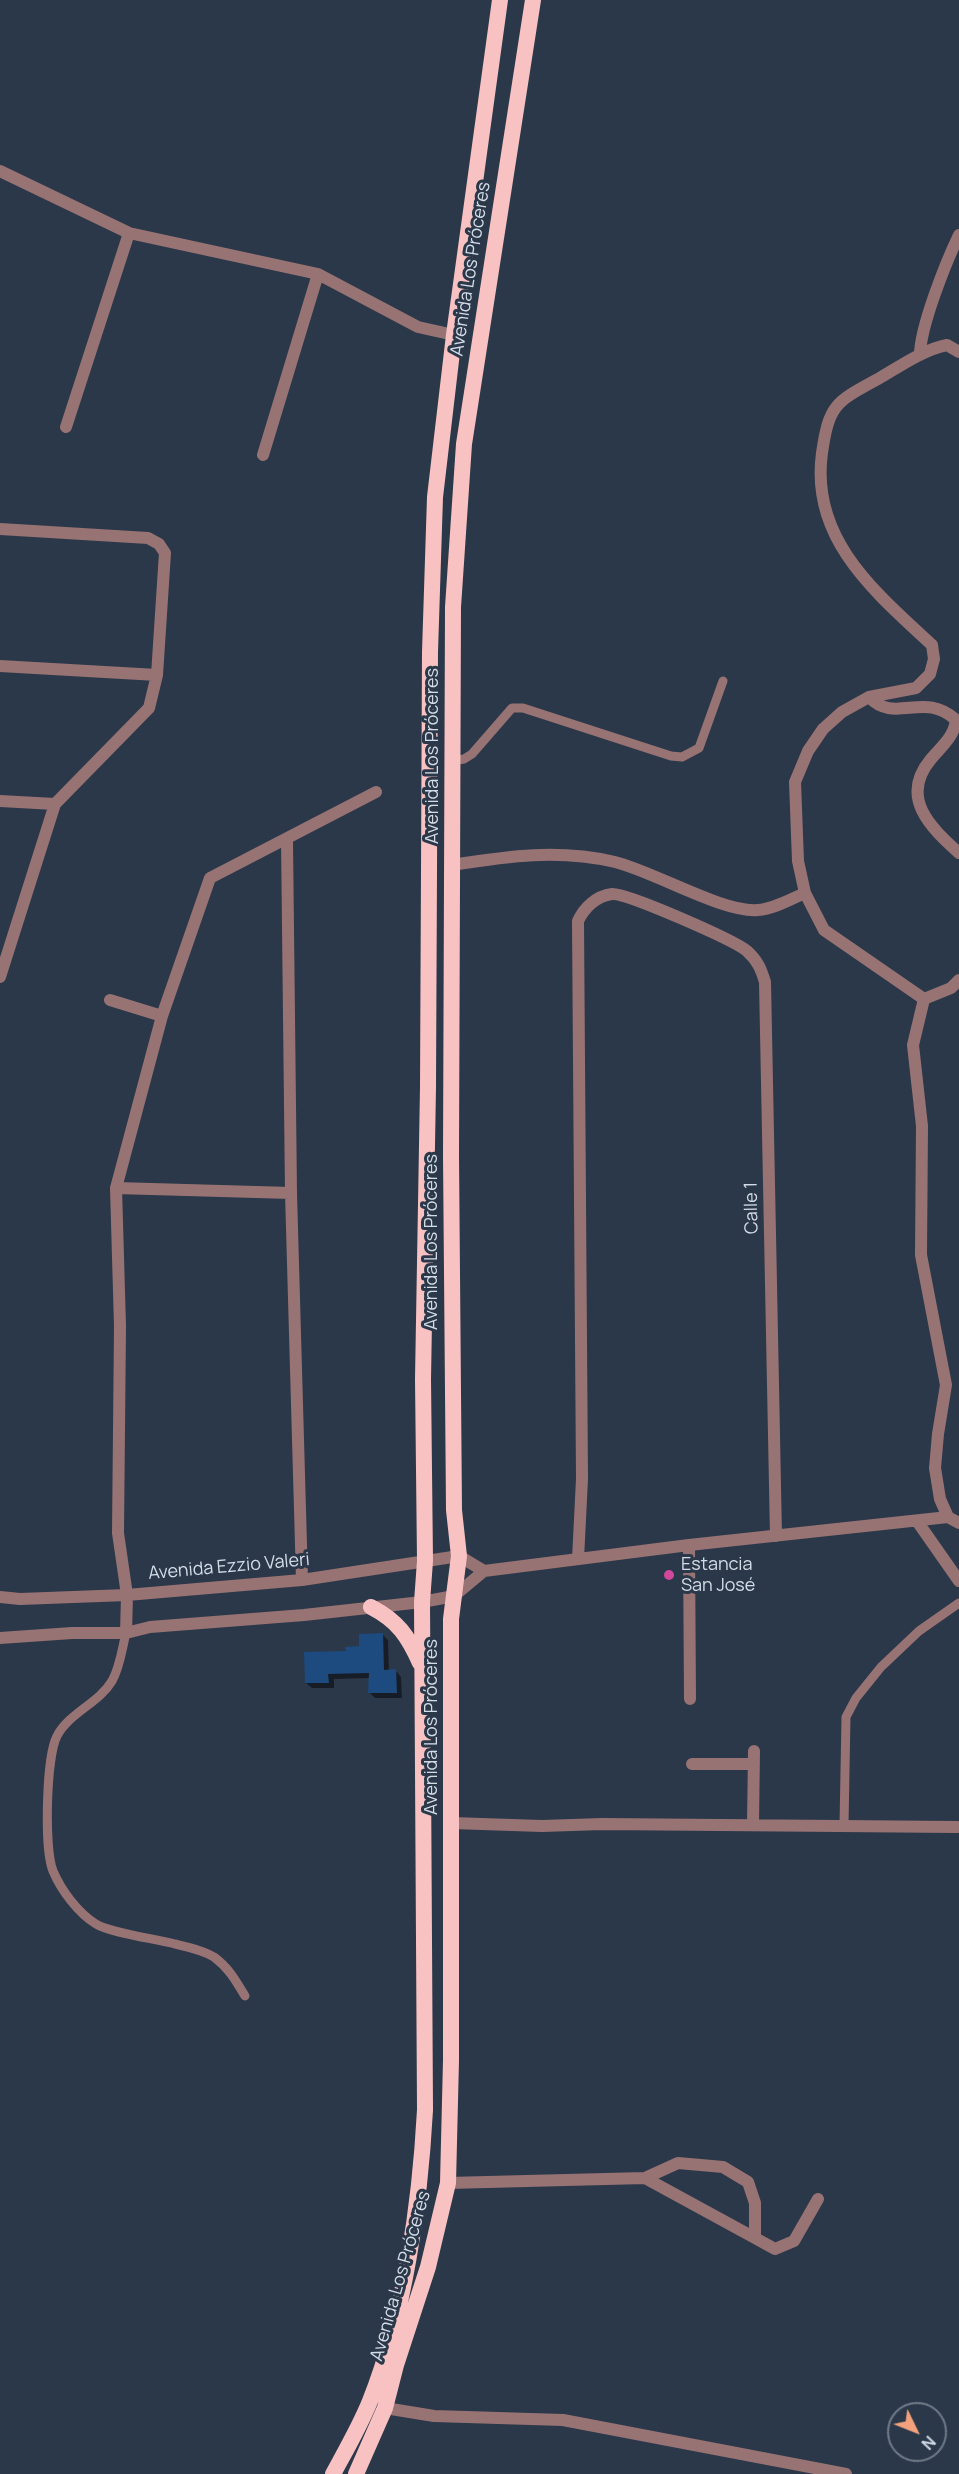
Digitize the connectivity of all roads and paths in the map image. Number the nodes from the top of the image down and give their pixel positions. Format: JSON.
{"nodes":[{"id":1,"x":500,"y":0,"type":"edge"},
{"id":2,"x":533,"y":0,"type":"edge"},
{"id":3,"x":0,"y":171,"type":"edge"},
{"id":4,"x":129,"y":233,"type":"junction"},
{"id":5,"x":959,"y":235,"type":"edge"},
{"id":6,"x":318,"y":274,"type":"junction"},
{"id":7,"x":454,"y":334,"type":"junction"},
{"id":8,"x":959,"y":352,"type":"edge"},
{"id":9,"x":920,"y":355,"type":"junction"},
{"id":10,"x":66,"y":427,"type":"dead end"},
{"id":11,"x":262,"y":455,"type":"dead end"},
{"id":12,"x":0,"y":529,"type":"edge"},
{"id":13,"x":0,"y":666,"type":"edge"},
{"id":14,"x":157,"y":675,"type":"junction"},
{"id":15,"x":723,"y":681,"type":"dead end"},
{"id":16,"x":869,"y":697,"type":"junction"},
{"id":17,"x":452,"y":762,"type":"junction"},
{"id":18,"x":376,"y":792,"type":"dead end"},
{"id":19,"x":0,"y":801,"type":"edge"},
{"id":20,"x":56,"y":804,"type":"junction"},
{"id":21,"x":287,"y":840,"type":"junction"},
{"id":22,"x":959,"y":853,"type":"edge"},
{"id":23,"x":452,"y":865,"type":"junction"},
{"id":24,"x":805,"y":893,"type":"junction"},
{"id":25,"x":0,"y":935,"type":"edge"},
{"id":26,"x":14,"y":936,"type":"junction"},
{"id":27,"x":0,"y":977,"type":"edge"},
{"id":28,"x":959,"y":980,"type":"edge"},
{"id":29,"x":924,"y":999,"type":"junction"},
{"id":30,"x":110,"y":1000,"type":"dead end"},
{"id":31,"x":162,"y":1016,"type":"junction"},
{"id":32,"x":116,"y":1188,"type":"junction"},
{"id":33,"x":291,"y":1193,"type":"junction"},
{"id":34,"x":953,"y":1520,"type":"edge"},
{"id":35,"x":917,"y":1521,"type":"junction"},
{"id":36,"x":776,"y":1536,"type":"junction"},
{"id":37,"x":689,"y":1545,"type":"junction"},
{"id":38,"x":459,"y":1556,"type":"junction"},
{"id":39,"x":578,"y":1559,"type":"junction"},
{"id":40,"x":425,"y":1561,"type":"junction"},
{"id":41,"x":484,"y":1571,"type":"junction"},
{"id":42,"x":302,"y":1580,"type":"junction"},
{"id":43,"x":959,"y":1581,"type":"edge"},
{"id":44,"x":127,"y":1595,"type":"junction"},
{"id":45,"x":454,"y":1596,"type":"junction"},
{"id":46,"x":0,"y":1597,"type":"edge"},
{"id":47,"x":422,"y":1602,"type":"junction"},
{"id":48,"x":959,"y":1604,"type":"edge"},
{"id":49,"x":371,"y":1607,"type":"junction"},
{"id":50,"x":126,"y":1633,"type":"junction"},
{"id":51,"x":0,"y":1638,"type":"edge"},
{"id":52,"x":423,"y":1669,"type":"junction"},
{"id":53,"x":690,"y":1699,"type":"dead end"},
{"id":54,"x":692,"y":1764,"type":"dead end"},
{"id":55,"x":452,"y":1823,"type":"junction"},
{"id":56,"x":753,"y":1825,"type":"junction"},
{"id":57,"x":844,"y":1825,"type":"junction"},
{"id":58,"x":957,"y":1827,"type":"dead end"},
{"id":59,"x":244,"y":1996,"type":"dead end"},
{"id":60,"x":645,"y":2178,"type":"junction"},
{"id":61,"x":448,"y":2183,"type":"junction"},
{"id":62,"x":818,"y":2199,"type":"dead end"},
{"id":63,"x":755,"y":2238,"type":"junction"},
{"id":64,"x":385,"y":2408,"type":"junction"},
{"id":65,"x":333,"y":2474,"type":"edge"},
{"id":66,"x":356,"y":2474,"type":"edge"},
{"id":67,"x":846,"y":2474,"type":"edge"}],
"edges":[{"from":1,"to":7,"type":"highway","name":"Avenida Los Próceres"},
{"from":2,"to":17,"type":"highway","name":"Avenida Los Próceres"},
{"from":3,"to":4,"type":"street"},
{"from":4,"to":6,"type":"street"},
{"from":4,"to":10,"type":"street"},
{"from":5,"to":9,"type":"street"},
{"from":6,"to":7,"type":"street"},
{"from":6,"to":11,"type":"street"},
{"from":7,"to":40,"type":"highway","name":"Avenida Los Próceres"},
{"from":8,"to":9,"type":"street"},
{"from":9,"to":16,"type":"street"},
{"from":12,"to":14,"type":"street"},
{"from":13,"to":14,"type":"street"},
{"from":14,"to":20,"type":"street"},
{"from":15,"to":17,"type":"lane"},
{"from":16,"to":22,"type":"street"},
{"from":16,"to":24,"type":"street"},
{"from":17,"to":23,"type":"highway","name":"Avenida Los Próceres"},
{"from":18,"to":21,"type":"street"},
{"from":19,"to":20,"type":"street"},
{"from":20,"to":26,"type":"street"},
{"from":21,"to":31,"type":"street"},
{"from":21,"to":33,"type":"street"},
{"from":23,"to":24,"type":"street"},
{"from":23,"to":38,"type":"highway","name":"Avenida Los Próceres"},
{"from":24,"to":29,"type":"street"},
{"from":25,"to":26,"type":"street"},
{"from":26,"to":27,"type":"street"},
{"from":28,"to":29,"type":"street"},
{"from":29,"to":34,"type":"street"},
{"from":30,"to":31,"type":"street"},
{"from":31,"to":32,"type":"street"},
{"from":32,"to":33,"type":"street"},
{"from":32,"to":44,"type":"street"},
{"from":33,"to":42,"type":"street"},
{"from":34,"to":35,"type":"street"},
{"from":35,"to":36,"type":"street"},
{"from":35,"to":43,"type":"street"},
{"from":36,"to":37,"type":"street"},
{"from":36,"to":39,"type":"street","name":"Calle 1"},
{"from":37,"to":39,"type":"street"},
{"from":37,"to":53,"type":"street"},
{"from":38,"to":40,"type":"street","name":"Avenida Ezzio Valeri"},
{"from":38,"to":41,"type":"street"},
{"from":38,"to":45,"type":"highway","name":"Avenida Los Próceres"},
{"from":39,"to":41,"type":"street"},
{"from":40,"to":42,"type":"street","name":"Avenida Ezzio Valeri"},
{"from":40,"to":47,"type":"highway","name":"Avenida Los Próceres"},
{"from":41,"to":45,"type":"street"},
{"from":42,"to":44,"type":"street","name":"Avenida Ezzio Valeri"},
{"from":44,"to":46,"type":"street","name":"Avenida Ezzio Valeri"},
{"from":44,"to":50,"type":"street"},
{"from":45,"to":47,"type":"street"},
{"from":45,"to":55,"type":"highway","name":"Avenida Los Próceres"},
{"from":47,"to":49,"type":"street"},
{"from":47,"to":52,"type":"highway","name":"Avenida Los Próceres"},
{"from":48,"to":57,"type":"lane"},
{"from":49,"to":50,"type":"street"},
{"from":49,"to":52,"type":"highway"},
{"from":50,"to":51,"type":"street"},
{"from":50,"to":59,"type":"lane"},
{"from":52,"to":65,"type":"highway","name":"Avenida Los Próceres"},
{"from":54,"to":56,"type":"street"},
{"from":55,"to":56,"type":"street"},
{"from":55,"to":61,"type":"highway","name":"Avenida Los Próceres"},
{"from":56,"to":57,"type":"street"},
{"from":57,"to":58,"type":"street"},
{"from":60,"to":61,"type":"street"},
{"from":60,"to":63,"type":"street"},
{"from":60,"to":63,"type":"street"},
{"from":61,"to":64,"type":"highway","name":"Avenida Los Próceres"},
{"from":62,"to":63,"type":"street"},
{"from":64,"to":66,"type":"highway","name":"Avenida Los Próceres"},
{"from":64,"to":67,"type":"street"}]}
